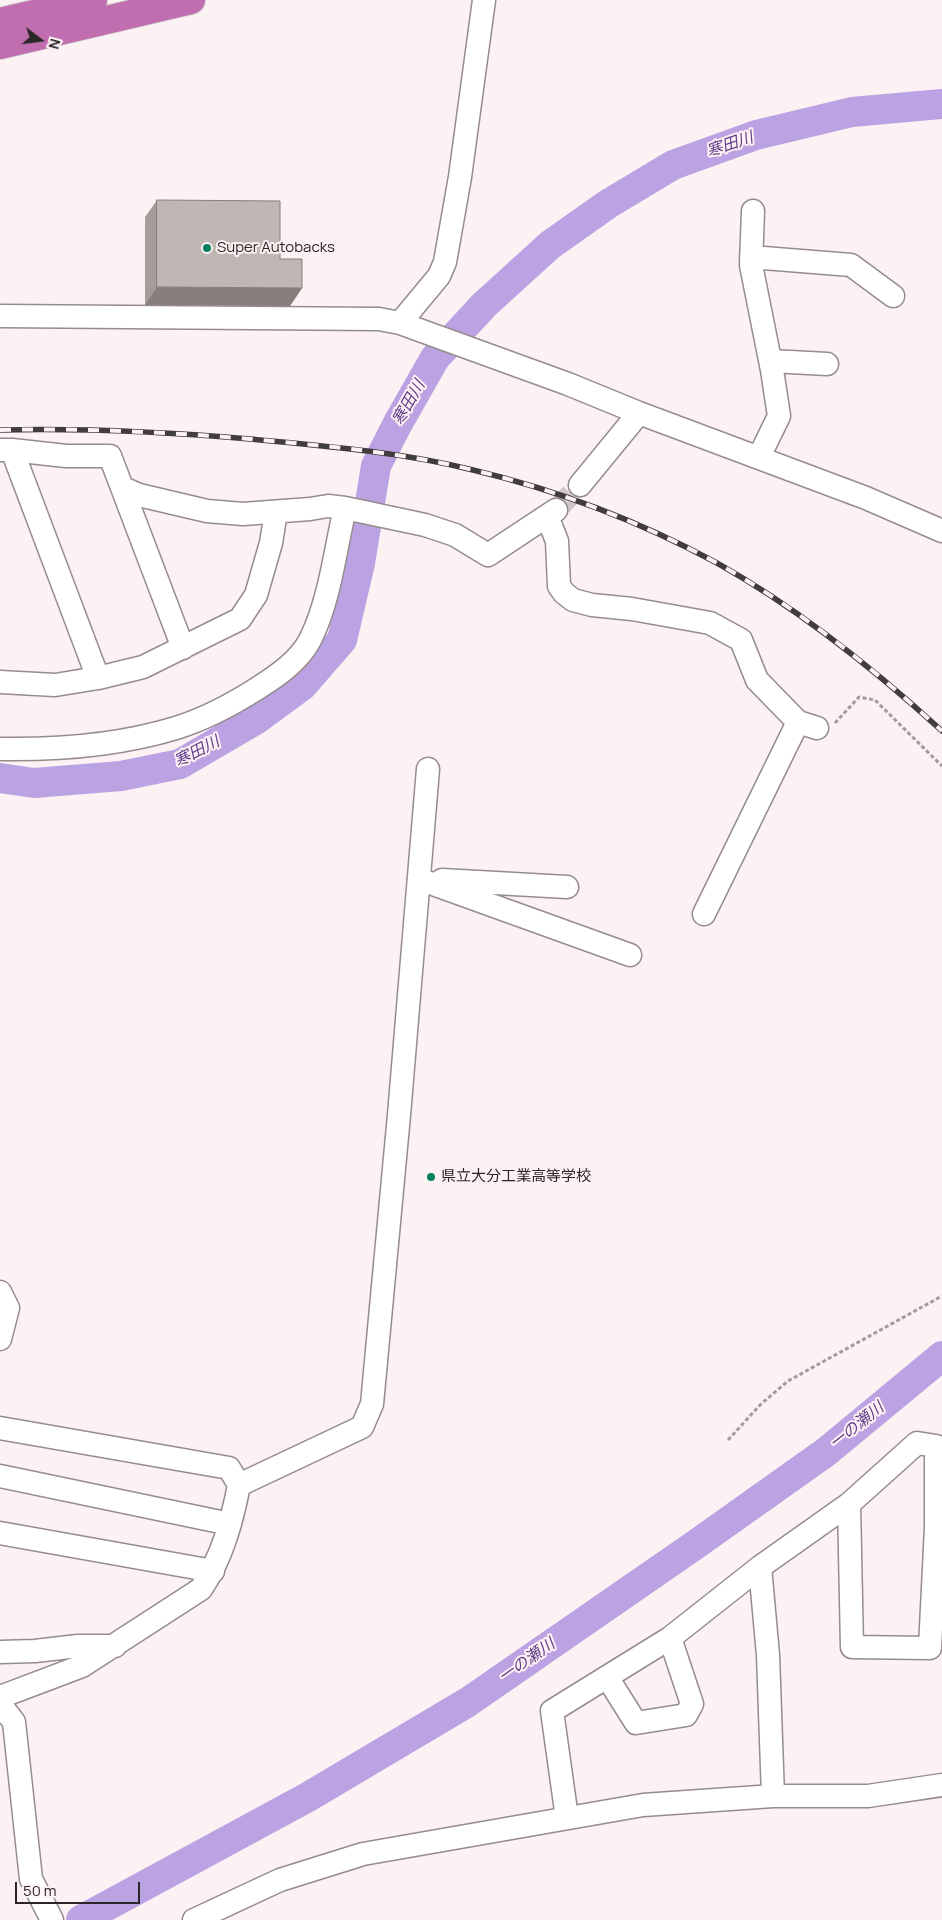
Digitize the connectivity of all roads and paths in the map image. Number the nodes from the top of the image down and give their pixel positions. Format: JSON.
{"nodes":[{"id":1,"x":93,"y":0,"type":"edge"},
{"id":2,"x":190,"y":0,"type":"edge"},
{"id":3,"x":484,"y":0,"type":"edge"},
{"id":4,"x":0,"y":22,"type":"edge"},
{"id":5,"x":0,"y":45,"type":"edge"},
{"id":6,"x":753,"y":211,"type":"dead end"},
{"id":7,"x":751,"y":257,"type":"junction"},
{"id":8,"x":893,"y":296,"type":"dead end"},
{"id":9,"x":0,"y":316,"type":"edge"},
{"id":10,"x":405,"y":325,"type":"junction"},
{"id":11,"x":771,"y":361,"type":"junction"},
{"id":12,"x":827,"y":364,"type":"dead end"},
{"id":13,"x":639,"y":413,"type":"junction"},
{"id":14,"x":6,"y":450,"type":"edge"},
{"id":15,"x":759,"y":457,"type":"junction"},
{"id":16,"x":580,"y":486,"type":"tunnel mouth"},
{"id":17,"x":122,"y":488,"type":"junction"},
{"id":18,"x":345,"y":508,"type":"junction"},
{"id":19,"x":276,"y":512,"type":"junction"},
{"id":20,"x":942,"y":531,"type":"edge"},
{"id":21,"x":183,"y":648,"type":"junction"},
{"id":22,"x":98,"y":678,"type":"junction"},
{"id":23,"x":0,"y":682,"type":"edge"},
{"id":24,"x":807,"y":725,"type":"junction"},
{"id":25,"x":0,"y":749,"type":"edge"},
{"id":26,"x":942,"y":766,"type":"edge"},
{"id":27,"x":428,"y":769,"type":"dead end"},
{"id":28,"x":419,"y":879,"type":"junction"},
{"id":29,"x":567,"y":887,"type":"dead end"},
{"id":30,"x":704,"y":914,"type":"dead end"},
{"id":31,"x":630,"y":955,"type":"dead end"},
{"id":32,"x":0,"y":1292,"type":"edge"},
{"id":33,"x":942,"y":1296,"type":"edge"},
{"id":34,"x":0,"y":1339,"type":"edge"},
{"id":35,"x":0,"y":1428,"type":"edge"},
{"id":36,"x":728,"y":1440,"type":"dead end"},
{"id":37,"x":0,"y":1476,"type":"edge"},
{"id":38,"x":238,"y":1485,"type":"junction"},
{"id":39,"x":849,"y":1504,"type":"junction"},
{"id":40,"x":230,"y":1524,"type":"junction"},
{"id":41,"x":939,"y":1528,"type":"edge"},
{"id":42,"x":0,"y":1533,"type":"edge"},
{"id":43,"x":760,"y":1567,"type":"junction"},
{"id":44,"x":213,"y":1571,"type":"junction"},
{"id":45,"x":670,"y":1638,"type":"junction"},
{"id":46,"x":116,"y":1646,"type":"junction"},
{"id":47,"x":0,"y":1652,"type":"edge"},
{"id":48,"x":607,"y":1677,"type":"junction"},
{"id":49,"x":0,"y":1697,"type":"edge"},
{"id":50,"x":0,"y":1704,"type":"edge"},
{"id":51,"x":942,"y":1785,"type":"edge"},
{"id":52,"x":773,"y":1796,"type":"junction"},
{"id":53,"x":567,"y":1818,"type":"junction"},
{"id":54,"x":52,"y":1920,"type":"edge"},
{"id":55,"x":194,"y":1920,"type":"edge"}],
"edges":[{"from":1,"to":4,"type":"highway"},
{"from":2,"to":5,"type":"highway"},
{"from":3,"to":10,"type":"street"},
{"from":6,"to":7,"type":"street"},
{"from":7,"to":8,"type":"street"},
{"from":7,"to":11,"type":"street"},
{"from":9,"to":10,"type":"street"},
{"from":10,"to":13,"type":"street"},
{"from":11,"to":12,"type":"street"},
{"from":11,"to":15,"type":"street"},
{"from":13,"to":15,"type":"street"},
{"from":13,"to":16,"type":"street"},
{"from":14,"to":17,"type":"street"},
{"from":14,"to":22,"type":"street"},
{"from":15,"to":20,"type":"street"},
{"from":17,"to":19,"type":"street"},
{"from":17,"to":21,"type":"street"},
{"from":18,"to":19,"type":"street"},
{"from":18,"to":24,"type":"street"},
{"from":18,"to":25,"type":"street"},
{"from":19,"to":21,"type":"street"},
{"from":21,"to":22,"type":"street"},
{"from":22,"to":23,"type":"street"},
{"from":24,"to":26,"type":"path"},
{"from":24,"to":30,"type":"street"},
{"from":27,"to":28,"type":"street"},
{"from":28,"to":29,"type":"street"},
{"from":28,"to":31,"type":"street"},
{"from":28,"to":38,"type":"street"},
{"from":32,"to":34,"type":"street"},
{"from":33,"to":36,"type":"path"},
{"from":35,"to":38,"type":"street"},
{"from":37,"to":40,"type":"street"},
{"from":38,"to":40,"type":"street"},
{"from":39,"to":41,"type":"street"},
{"from":39,"to":41,"type":"street"},
{"from":39,"to":43,"type":"street"},
{"from":40,"to":44,"type":"street"},
{"from":42,"to":44,"type":"street"},
{"from":43,"to":45,"type":"street"},
{"from":43,"to":52,"type":"street"},
{"from":44,"to":46,"type":"street"},
{"from":45,"to":48,"type":"street"},
{"from":45,"to":48,"type":"street"},
{"from":46,"to":47,"type":"street"},
{"from":46,"to":49,"type":"street"},
{"from":48,"to":53,"type":"street"},
{"from":50,"to":54,"type":"street"},
{"from":51,"to":52,"type":"street"},
{"from":52,"to":53,"type":"street"},
{"from":53,"to":55,"type":"street"}]}
